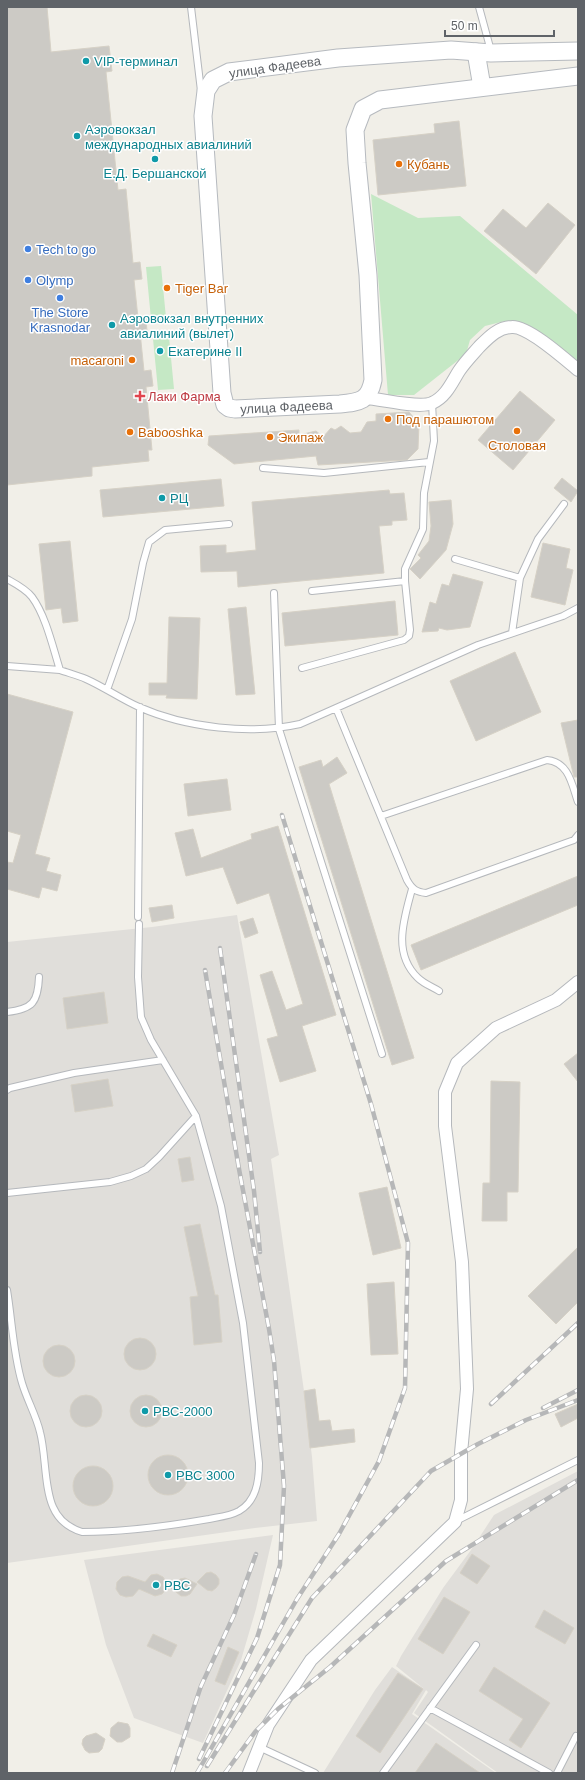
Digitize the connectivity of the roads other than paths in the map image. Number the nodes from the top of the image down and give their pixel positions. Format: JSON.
{"nodes":[{"id":1,"x":191,"y":7,"type":"edge"},
{"id":2,"x":479,"y":7,"type":"edge"},
{"id":3,"x":578,"y":51,"type":"edge"},
{"id":4,"x":484,"y":52,"type":"junction"},
{"id":5,"x":578,"y":76,"type":"edge"},
{"id":6,"x":482,"y":87,"type":"junction"},
{"id":7,"x":203,"y":107,"type":"junction"},
{"id":8,"x":578,"y":370,"type":"edge"},
{"id":9,"x":365,"y":398,"type":"junction"},
{"id":10,"x":432,"y":403,"type":"junction"},
{"id":11,"x":429,"y":462,"type":"junction"},
{"id":12,"x":263,"y":468,"type":"dead end"},
{"id":13,"x":564,"y":504,"type":"dead end"},
{"id":14,"x":230,"y":524,"type":"dead end"},
{"id":15,"x":455,"y":559,"type":"dead end"},
{"id":16,"x":520,"y":578,"type":"junction"},
{"id":17,"x":7,"y":579,"type":"edge"},
{"id":18,"x":405,"y":581,"type":"junction"},
{"id":19,"x":312,"y":591,"type":"dead end"},
{"id":20,"x":274,"y":593,"type":"dead end"},
{"id":21,"x":578,"y":608,"type":"edge"},
{"id":22,"x":512,"y":634,"type":"junction"},
{"id":23,"x":7,"y":666,"type":"edge"},
{"id":24,"x":302,"y":668,"type":"dead end"},
{"id":25,"x":60,"y":670,"type":"junction"},
{"id":26,"x":107,"y":690,"type":"junction"},
{"id":27,"x":140,"y":708,"type":"junction"},
{"id":28,"x":336,"y":708,"type":"junction"},
{"id":29,"x":279,"y":729,"type":"junction"},
{"id":30,"x":578,"y":802,"type":"edge"},
{"id":31,"x":381,"y":816,"type":"junction"},
{"id":32,"x":578,"y":835,"type":"edge"},
{"id":33,"x":412,"y":889,"type":"junction"},
{"id":34,"x":138,"y":917,"type":"dead end"},
{"id":35,"x":138,"y":924,"type":"dead end"},
{"id":36,"x":39,"y":977,"type":"dead end"},
{"id":37,"x":578,"y":982,"type":"edge"},
{"id":38,"x":439,"y":991,"type":"dead end"},
{"id":39,"x":7,"y":1012,"type":"edge"},
{"id":40,"x":382,"y":1054,"type":"dead end"},
{"id":41,"x":163,"y":1060,"type":"junction"},
{"id":42,"x":7,"y":1090,"type":"edge"},
{"id":43,"x":196,"y":1116,"type":"junction"},
{"id":44,"x":7,"y":1193,"type":"edge"},
{"id":45,"x":7,"y":1290,"type":"edge"},
{"id":46,"x":578,"y":1460,"type":"edge"},
{"id":47,"x":455,"y":1522,"type":"junction"},
{"id":48,"x":476,"y":1644,"type":"dead end"},
{"id":49,"x":430,"y":1708,"type":"junction"},
{"id":50,"x":576,"y":1736,"type":"dead end"},
{"id":51,"x":259,"y":1747,"type":"junction"},
{"id":52,"x":248,"y":1773,"type":"edge"},
{"id":53,"x":315,"y":1773,"type":"edge"},
{"id":54,"x":382,"y":1773,"type":"edge"},
{"id":55,"x":549,"y":1773,"type":"edge"},
{"id":56,"x":557,"y":1773,"type":"edge"}],
"edges":[{"from":1,"to":7,"type":"lane"},
{"from":2,"to":4,"type":"lane"},
{"from":3,"to":4,"type":"main road","name":"улица Фадеева"},
{"from":4,"to":6,"type":"main road"},
{"from":4,"to":7,"type":"main road","name":"улица Фадеева"},
{"from":5,"to":6,"type":"main road"},
{"from":6,"to":9,"type":"main road"},
{"from":7,"to":9,"type":"main road","name":"улица Фадеева"},
{"from":8,"to":10,"type":"street"},
{"from":9,"to":10,"type":"street"},
{"from":10,"to":11,"type":"lane"},
{"from":11,"to":12,"type":"lane"},
{"from":11,"to":18,"type":"lane"},
{"from":13,"to":16,"type":"lane"},
{"from":14,"to":26,"type":"lane"},
{"from":15,"to":16,"type":"lane"},
{"from":16,"to":22,"type":"lane"},
{"from":17,"to":25,"type":"lane"},
{"from":18,"to":19,"type":"lane"},
{"from":18,"to":24,"type":"lane"},
{"from":20,"to":29,"type":"lane"},
{"from":21,"to":22,"type":"lane"},
{"from":22,"to":28,"type":"lane"},
{"from":23,"to":25,"type":"lane"},
{"from":25,"to":26,"type":"lane"},
{"from":26,"to":27,"type":"lane"},
{"from":27,"to":29,"type":"lane"},
{"from":27,"to":34,"type":"lane"},
{"from":28,"to":29,"type":"lane"},
{"from":28,"to":31,"type":"lane"},
{"from":29,"to":40,"type":"lane"},
{"from":30,"to":31,"type":"lane"},
{"from":31,"to":33,"type":"lane"},
{"from":32,"to":33,"type":"lane"},
{"from":33,"to":38,"type":"lane"},
{"from":35,"to":41,"type":"lane"},
{"from":36,"to":39,"type":"lane"},
{"from":37,"to":47,"type":"street"},
{"from":41,"to":42,"type":"lane"},
{"from":41,"to":43,"type":"lane"},
{"from":43,"to":44,"type":"lane"},
{"from":43,"to":45,"type":"lane"},
{"from":46,"to":47,"type":"lane"},
{"from":47,"to":51,"type":"street"},
{"from":48,"to":49,"type":"lane"},
{"from":49,"to":54,"type":"lane"},
{"from":49,"to":55,"type":"lane"},
{"from":50,"to":56,"type":"lane"},
{"from":51,"to":52,"type":"street"},
{"from":51,"to":53,"type":"lane"}]}
